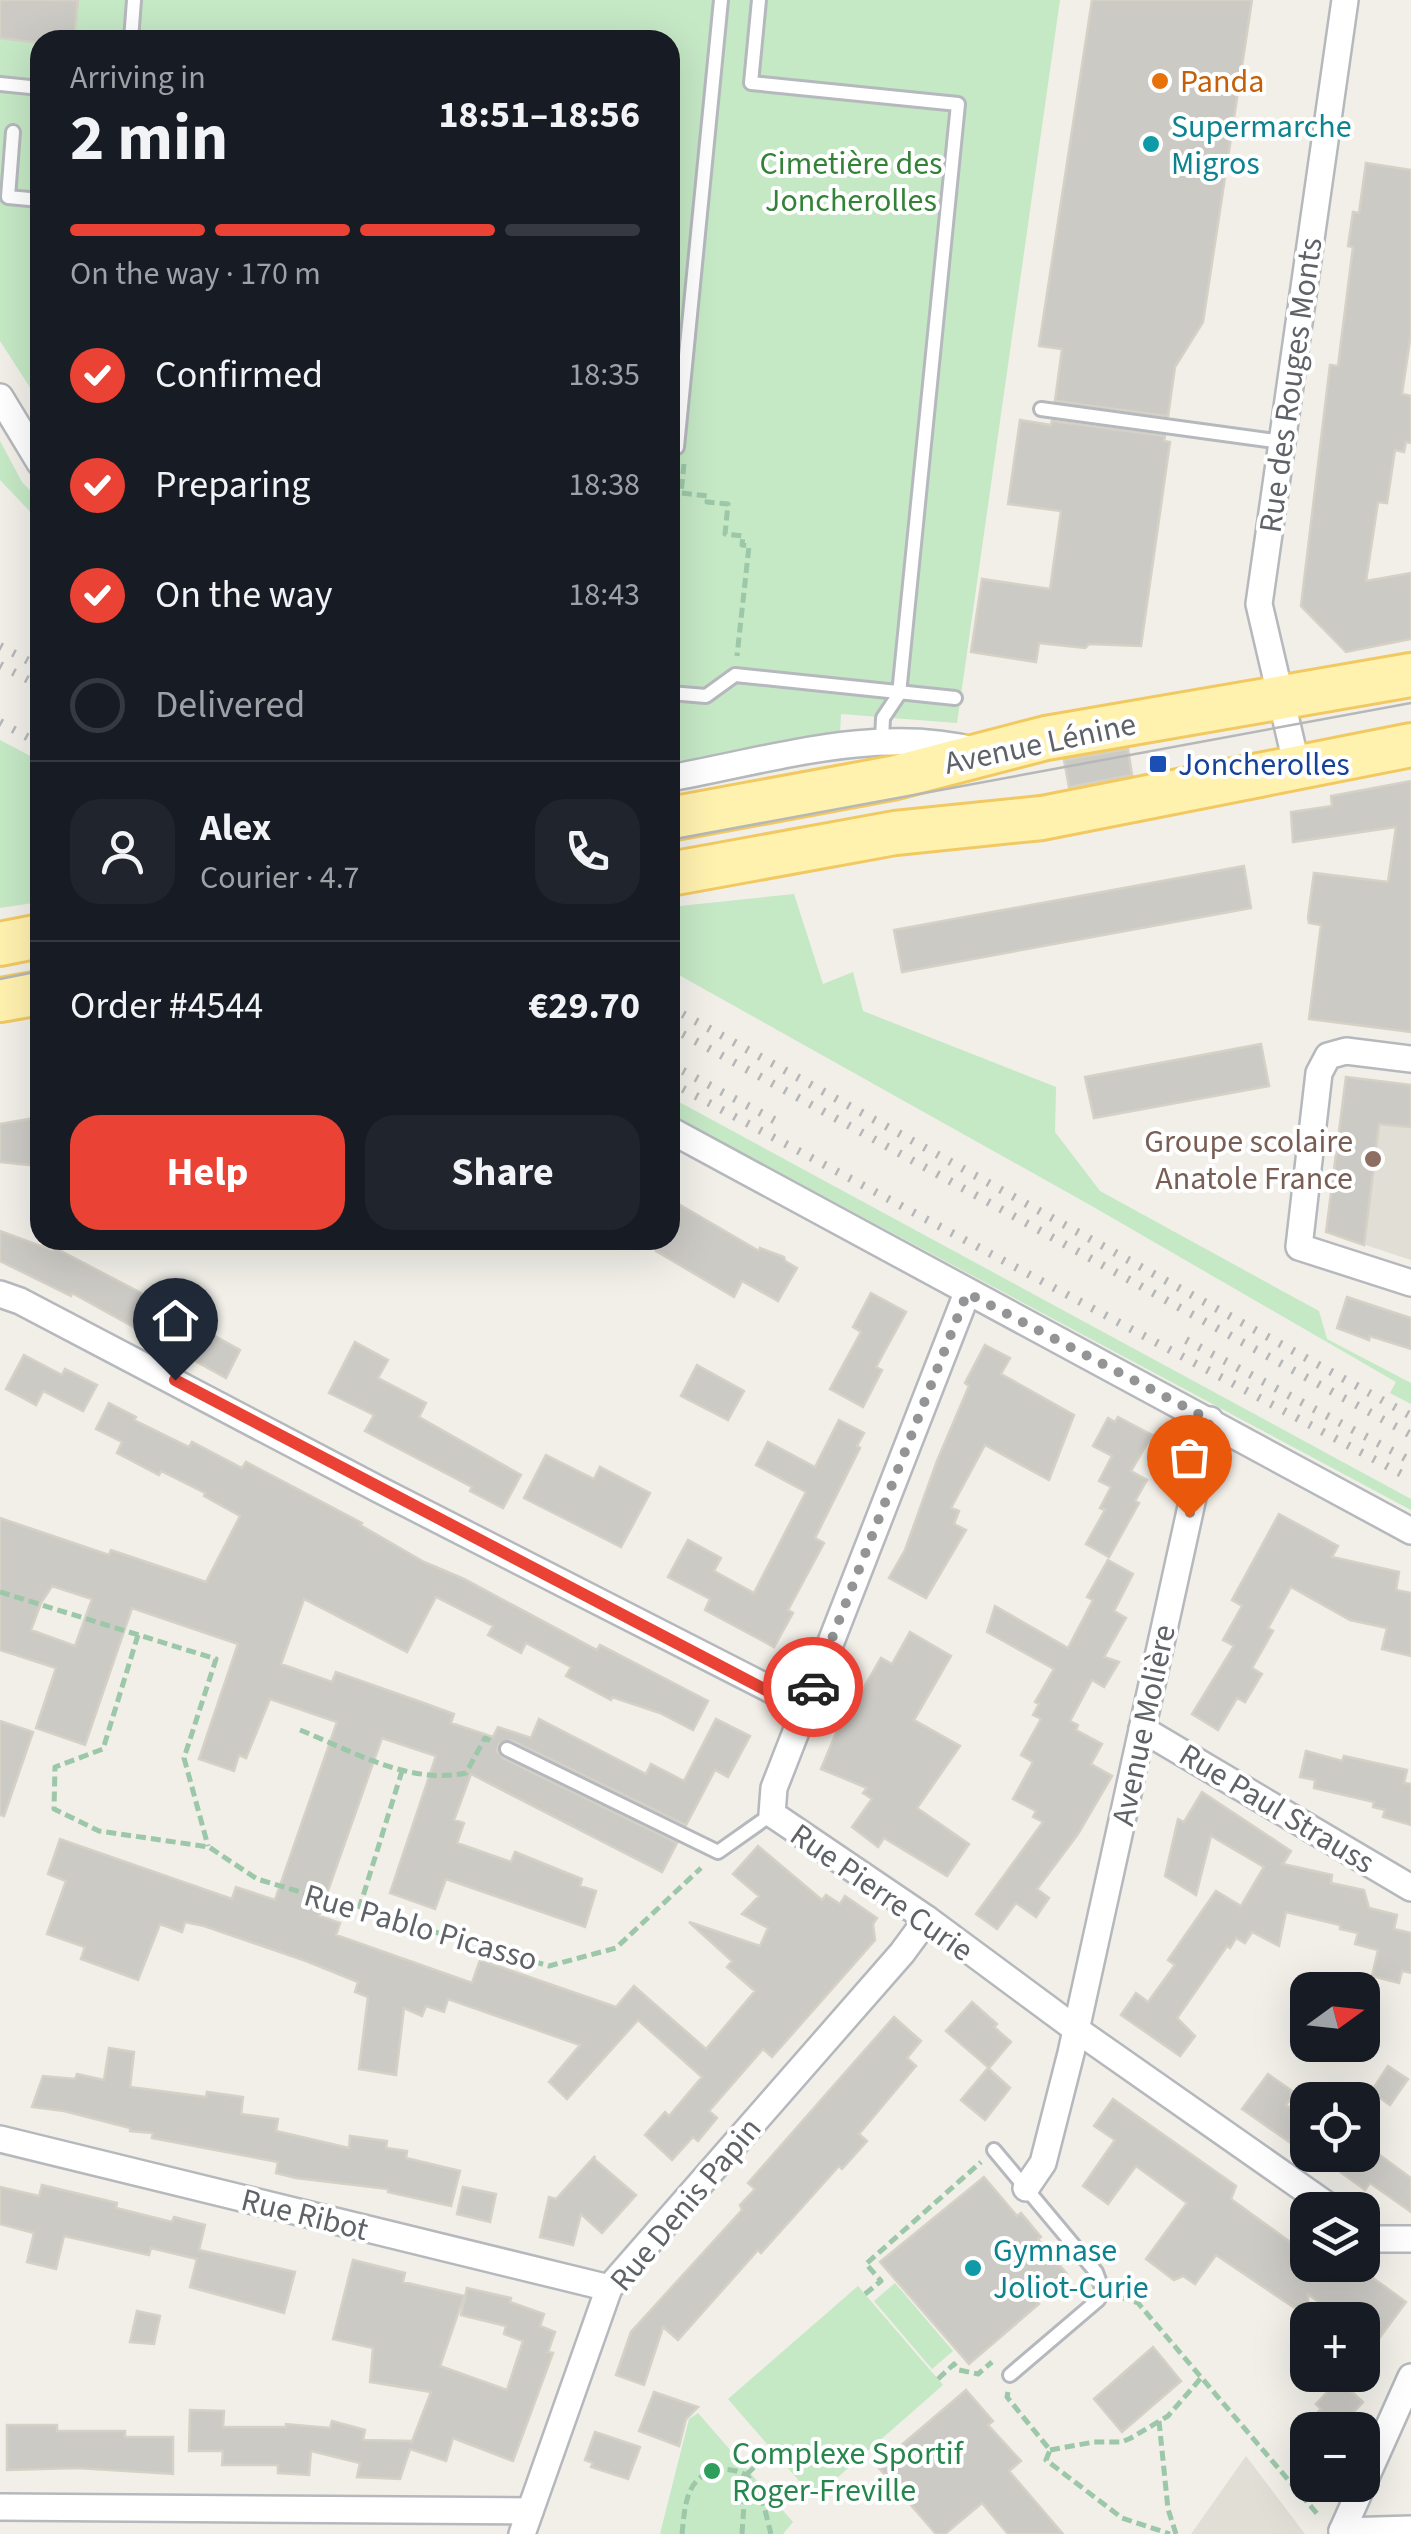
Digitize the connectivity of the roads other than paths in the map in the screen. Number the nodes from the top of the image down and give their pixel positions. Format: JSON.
{"nodes":[{"id":1,"x":134,"y":0,"type":"edge"},
{"id":2,"x":721,"y":0,"type":"edge"},
{"id":3,"x":759,"y":0,"type":"edge"},
{"id":4,"x":1340,"y":3,"type":"edge"},
{"id":5,"x":132,"y":30,"type":"edge"},
{"id":6,"x":0,"y":84,"type":"edge"},
{"id":7,"x":30,"y":87,"type":"edge"},
{"id":8,"x":13,"y":132,"type":"dead end"},
{"id":9,"x":30,"y":199,"type":"edge"},
{"id":10,"x":680,"y":382,"type":"edge"},
{"id":11,"x":0,"y":397,"type":"edge"},
{"id":12,"x":1040,"y":408,"type":"dead end"},
{"id":13,"x":1282,"y":442,"type":"junction"},
{"id":14,"x":30,"y":446,"type":"edge"},
{"id":15,"x":1411,"y":675,"type":"edge"},
{"id":16,"x":680,"y":694,"type":"edge"},
{"id":17,"x":899,"y":694,"type":"junction"},
{"id":18,"x":1283,"y":696,"type":"junction"},
{"id":19,"x":955,"y":698,"type":"dead end"},
{"id":20,"x":882,"y":740,"type":"junction"},
{"id":21,"x":1411,"y":745,"type":"edge"},
{"id":22,"x":982,"y":752,"type":"junction"},
{"id":23,"x":1298,"y":767,"type":"junction"},
{"id":24,"x":680,"y":776,"type":"edge"},
{"id":25,"x":680,"y":817,"type":"edge"},
{"id":26,"x":680,"y":872,"type":"edge"},
{"id":27,"x":30,"y":938,"type":"edge"},
{"id":28,"x":0,"y":944,"type":"edge"},
{"id":29,"x":30,"y":994,"type":"edge"},
{"id":30,"x":0,"y":1000,"type":"edge"},
{"id":31,"x":1411,"y":1060,"type":"edge"},
{"id":32,"x":680,"y":1135,"type":"edge"},
{"id":33,"x":1411,"y":1283,"type":"edge"},
{"id":34,"x":967,"y":1293,"type":"junction"},
{"id":35,"x":0,"y":1294,"type":"edge"},
{"id":36,"x":1210,"y":1420,"type":"junction"},
{"id":37,"x":1411,"y":1531,"type":"edge"},
{"id":38,"x":805,"y":1707,"type":"junction"},
{"id":39,"x":1142,"y":1729,"type":"junction"},
{"id":40,"x":507,"y":1750,"type":"road end"},
{"id":41,"x":772,"y":1814,"type":"junction"},
{"id":42,"x":1411,"y":1888,"type":"edge"},
{"id":43,"x":927,"y":1919,"type":"junction"},
{"id":44,"x":1077,"y":2030,"type":"junction"},
{"id":45,"x":0,"y":2140,"type":"edge"},
{"id":46,"x":994,"y":2150,"type":"road end"},
{"id":47,"x":1026,"y":2188,"type":"junction"},
{"id":48,"x":1308,"y":2192,"type":"edge"},
{"id":49,"x":1380,"y":2239,"type":"edge"},
{"id":50,"x":1411,"y":2239,"type":"edge"},
{"id":51,"x":609,"y":2288,"type":"junction"},
{"id":52,"x":1010,"y":2375,"type":"road end"},
{"id":53,"x":1411,"y":2377,"type":"edge"},
{"id":54,"x":0,"y":2507,"type":"edge"},
{"id":55,"x":526,"y":2522,"type":"edge"},
{"id":56,"x":1411,"y":2529,"type":"edge"},
{"id":57,"x":1343,"y":2533,"type":"edge"}],
"edges":[{"from":1,"to":5,"type":"lane"},
{"from":2,"to":10,"type":"lane"},
{"from":3,"to":17,"type":"lane"},
{"from":4,"to":13,"type":"street","name":"Rue des Rouges Monts"},
{"from":6,"to":7,"type":"lane"},
{"from":8,"to":9,"type":"lane"},
{"from":11,"to":14,"type":"street"},
{"from":12,"to":13,"type":"lane"},
{"from":13,"to":18,"type":"street","name":"Rue des Rouges Monts"},
{"from":15,"to":18,"type":"main road","name":"Avenue Lénine"},
{"from":16,"to":17,"type":"lane"},
{"from":17,"to":19,"type":"lane"},
{"from":17,"to":20,"type":"lane"},
{"from":18,"to":22,"type":"main road","name":"Avenue Lénine"},
{"from":18,"to":23,"type":"street","name":"Rue des Rouges Monts"},
{"from":20,"to":22,"type":"street"},
{"from":20,"to":24,"type":"street"},
{"from":21,"to":23,"type":"main road","name":"Avenue Lénine"},
{"from":22,"to":25,"type":"main road","name":"Avenue Lénine"},
{"from":23,"to":26,"type":"main road","name":"Avenue Lénine"},
{"from":27,"to":28,"type":"main road"},
{"from":29,"to":30,"type":"main road"},
{"from":31,"to":33,"type":"street"},
{"from":32,"to":34,"type":"street"},
{"from":34,"to":36,"type":"street"},
{"from":34,"to":38,"type":"street","name":"Rue Pierre Curie"},
{"from":35,"to":38,"type":"street"},
{"from":36,"to":37,"type":"street"},
{"from":36,"to":39,"type":"street","name":"Avenue Molière"},
{"from":38,"to":41,"type":"street","name":"Rue Pierre Curie"},
{"from":39,"to":42,"type":"street","name":"Rue Paul Strauss"},
{"from":39,"to":44,"type":"street","name":"Avenue Molière"},
{"from":40,"to":41,"type":"lane"},
{"from":41,"to":43,"type":"street","name":"Rue Pierre Curie"},
{"from":43,"to":44,"type":"street","name":"Rue Pierre Curie"},
{"from":43,"to":51,"type":"street","name":"Rue Denis Papin"},
{"from":44,"to":47,"type":"street","name":"Avenue Molière"},
{"from":44,"to":48,"type":"street","name":"Rue Pierre Curie"},
{"from":45,"to":51,"type":"street","name":"Rue Ribot"},
{"from":46,"to":47,"type":"lane"},
{"from":47,"to":52,"type":"lane"},
{"from":49,"to":50,"type":"street"},
{"from":51,"to":55,"type":"street","name":"Rue Denis Papin"},
{"from":53,"to":57,"type":"street"},
{"from":54,"to":55,"type":"street"},
{"from":56,"to":57,"type":"street"}]}
